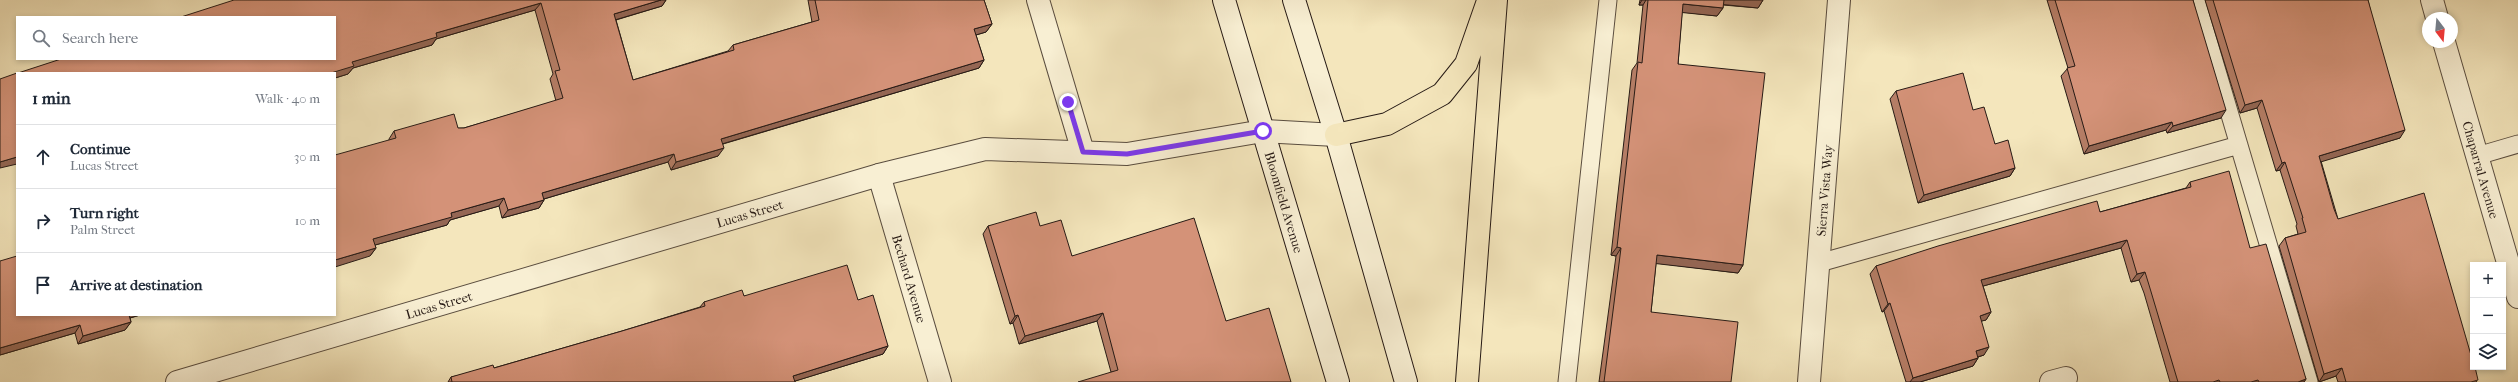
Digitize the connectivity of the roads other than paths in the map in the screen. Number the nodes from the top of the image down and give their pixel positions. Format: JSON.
{"nodes":[{"id":1,"x":1038,"y":0,"type":"edge"},
{"id":2,"x":1224,"y":0,"type":"edge"},
{"id":3,"x":1294,"y":0,"type":"edge"},
{"id":4,"x":1488,"y":0,"type":"edge"},
{"id":5,"x":1496,"y":0,"type":"edge"},
{"id":6,"x":1608,"y":0,"type":"edge"},
{"id":7,"x":1839,"y":0,"type":"edge"},
{"id":8,"x":2196,"y":0,"type":"edge"},
{"id":9,"x":2432,"y":0,"type":"edge"},
{"id":10,"x":2435,"y":12,"type":"edge"},
{"id":11,"x":2446,"y":48,"type":"edge"},
{"id":12,"x":1263,"y":131,"type":"junction"},
{"id":13,"x":1336,"y":135,"type":"junction"},
{"id":14,"x":2518,"y":144,"type":"edge"},
{"id":15,"x":2239,"y":145,"type":"junction"},
{"id":16,"x":1083,"y":152,"type":"junction"},
{"id":17,"x":2477,"y":156,"type":"junction"},
{"id":18,"x":879,"y":175,"type":"junction"},
{"id":19,"x":1819,"y":263,"type":"junction"},
{"id":20,"x":2518,"y":297,"type":"edge"},
{"id":21,"x":177,"y":382,"type":"edge"},
{"id":22,"x":940,"y":382,"type":"edge"},
{"id":23,"x":1338,"y":382,"type":"edge"},
{"id":24,"x":1406,"y":382,"type":"edge"},
{"id":25,"x":1467,"y":382,"type":"edge"},
{"id":26,"x":1567,"y":382,"type":"edge"},
{"id":27,"x":1809,"y":382,"type":"edge"},
{"id":28,"x":2309,"y":382,"type":"edge"}],
"edges":[{"from":1,"to":16,"type":"street"},
{"from":2,"to":12,"type":"street","name":"Bloomfield Avenue"},
{"from":3,"to":13,"type":"street"},
{"from":4,"to":13,"type":"highway"},
{"from":5,"to":25,"type":"highway"},
{"from":6,"to":26,"type":"lane"},
{"from":7,"to":19,"type":"street","name":"Sierra Vista Way"},
{"from":8,"to":15,"type":"lane"},
{"from":9,"to":10,"type":"street"},
{"from":11,"to":17,"type":"street","name":"Chaparral Avenue"},
{"from":12,"to":13,"type":"street","name":"Lucas Street"},
{"from":12,"to":16,"type":"street","name":"Lucas Street"},
{"from":12,"to":23,"type":"street","name":"Bloomfield Avenue"},
{"from":13,"to":24,"type":"street"},
{"from":14,"to":17,"type":"lane"},
{"from":15,"to":19,"type":"lane"},
{"from":15,"to":28,"type":"lane"},
{"from":16,"to":18,"type":"street","name":"Lucas Street"},
{"from":17,"to":20,"type":"street","name":"Chaparral Avenue"},
{"from":18,"to":21,"type":"street","name":"Lucas Street"},
{"from":18,"to":22,"type":"street","name":"Bechard Avenue"},
{"from":19,"to":27,"type":"street","name":"Sierra Vista Way"}]}
